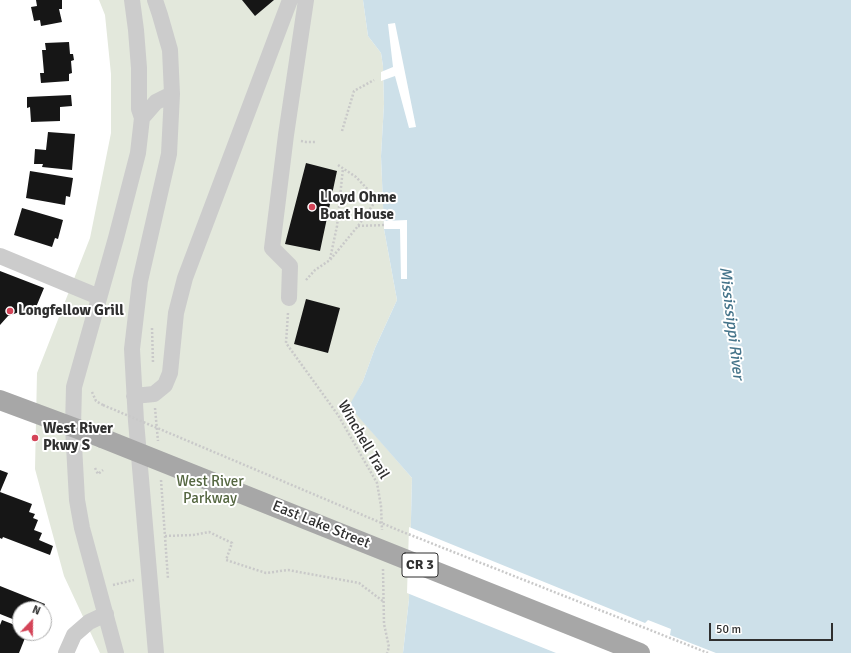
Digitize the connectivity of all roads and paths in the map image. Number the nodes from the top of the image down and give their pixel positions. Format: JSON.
{"nodes":[{"id":1,"x":132,"y":0,"type":"edge"},
{"id":2,"x":154,"y":0,"type":"edge"},
{"id":3,"x":290,"y":0,"type":"edge"},
{"id":4,"x":306,"y":0,"type":"edge"},
{"id":5,"x":374,"y":80,"type":"dead end"},
{"id":6,"x":172,"y":94,"type":"junction"},
{"id":7,"x":142,"y":118,"type":"junction"},
{"id":8,"x":342,"y":131,"type":"dead end"},
{"id":9,"x":306,"y":142,"type":"dead end"},
{"id":10,"x":316,"y":142,"type":"dead end"},
{"id":11,"x":338,"y":165,"type":"dead end"},
{"id":12,"x":343,"y":168,"type":"junction"},
{"id":13,"x":377,"y":199,"type":"junction"},
{"id":14,"x":384,"y":203,"type":"dead end"},
{"id":15,"x":384,"y":225,"type":"dead end"},
{"id":16,"x":358,"y":226,"type":"junction"},
{"id":17,"x":0,"y":256,"type":"edge"},
{"id":18,"x":330,"y":260,"type":"junction"},
{"id":19,"x":99,"y":297,"type":"junction"},
{"id":20,"x":289,"y":298,"type":"junction"},
{"id":21,"x":92,"y":392,"type":"dead end"},
{"id":22,"x":134,"y":396,"type":"junction"},
{"id":23,"x":0,"y":400,"type":"edge"},
{"id":24,"x":73,"y":427,"type":"junction"},
{"id":25,"x":95,"y":468,"type":"dead end"},
{"id":26,"x":103,"y":470,"type":"dead end"},
{"id":27,"x":165,"y":536,"type":"dead end"},
{"id":28,"x":382,"y":536,"type":"dead end"},
{"id":29,"x":383,"y":565,"type":"dead end"},
{"id":30,"x":149,"y":573,"type":"junction"},
{"id":31,"x":111,"y":586,"type":"dead end"},
{"id":32,"x":384,"y":602,"type":"junction"},
{"id":33,"x":106,"y":614,"type":"junction"},
{"id":34,"x":66,"y":653,"type":"edge"},
{"id":35,"x":116,"y":653,"type":"edge"},
{"id":36,"x":156,"y":653,"type":"edge"},
{"id":37,"x":387,"y":653,"type":"edge"},
{"id":38,"x":640,"y":653,"type":"edge"},
{"id":39,"x":708,"y":653,"type":"edge"}],
"edges":[{"from":1,"to":7,"type":"street"},
{"from":2,"to":6,"type":"street"},
{"from":3,"to":22,"type":"street"},
{"from":4,"to":20,"type":"street"},
{"from":5,"to":8,"type":"path"},
{"from":6,"to":7,"type":"street"},
{"from":6,"to":22,"type":"street"},
{"from":7,"to":19,"type":"street"},
{"from":9,"to":10,"type":"path"},
{"from":11,"to":12,"type":"path"},
{"from":12,"to":13,"type":"path"},
{"from":12,"to":18,"type":"path"},
{"from":13,"to":14,"type":"path"},
{"from":13,"to":16,"type":"path"},
{"from":15,"to":16,"type":"path"},
{"from":16,"to":18,"type":"path"},
{"from":17,"to":19,"type":"street"},
{"from":18,"to":20,"type":"path"},
{"from":19,"to":24,"type":"street"},
{"from":20,"to":28,"type":"path","name":"Winchell Trail"},
{"from":21,"to":39,"type":"path","bridge":true},
{"from":22,"to":30,"type":"street"},
{"from":23,"to":24,"type":"main road","name":"East Lake Street","number":"CR 3"},
{"from":24,"to":33,"type":"street"},
{"from":24,"to":38,"type":"main road","name":"East Lake Street","number":"CR 3","bridge":true},
{"from":25,"to":26,"type":"path"},
{"from":27,"to":32,"type":"path"},
{"from":29,"to":32,"type":"path"},
{"from":30,"to":31,"type":"path"},
{"from":30,"to":36,"type":"street"},
{"from":32,"to":37,"type":"path"},
{"from":33,"to":34,"type":"street"},
{"from":33,"to":35,"type":"street"}]}
